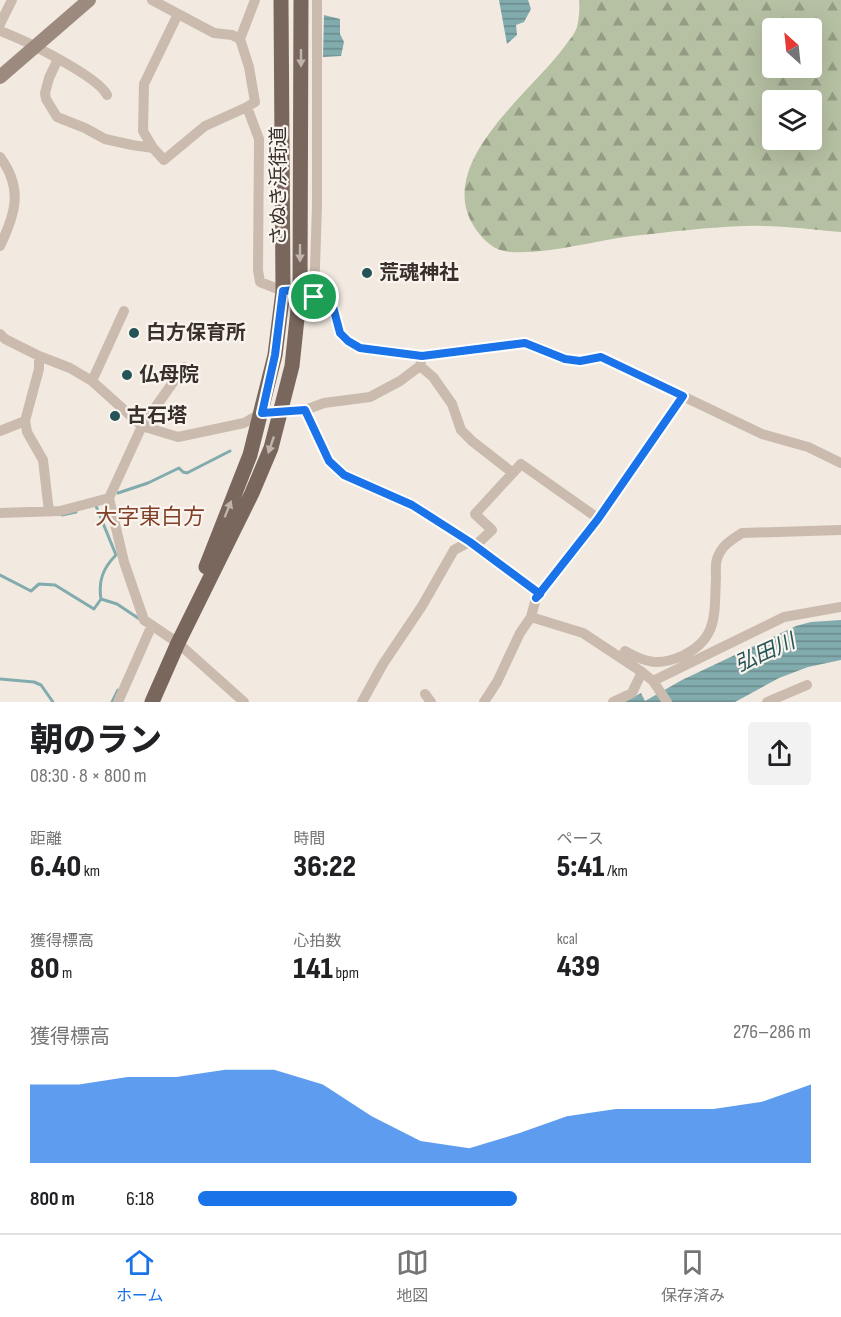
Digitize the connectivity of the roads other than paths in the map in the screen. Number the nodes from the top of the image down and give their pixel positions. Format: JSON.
{"nodes":[{"id":1,"x":12,"y":0,"type":"edge"},
{"id":2,"x":89,"y":0,"type":"edge"},
{"id":3,"x":152,"y":0,"type":"edge"},
{"id":4,"x":255,"y":0,"type":"edge"},
{"id":5,"x":281,"y":0,"type":"edge"},
{"id":6,"x":301,"y":0,"type":"edge"},
{"id":7,"x":317,"y":0,"type":"edge"},
{"id":8,"x":178,"y":14,"type":"junction"},
{"id":9,"x":1,"y":31,"type":"edge"},
{"id":10,"x":240,"y":39,"type":"junction"},
{"id":11,"x":35,"y":46,"type":"junction"},
{"id":12,"x":58,"y":59,"type":"junction"},
{"id":13,"x":0,"y":77,"type":"edge"},
{"id":14,"x":107,"y":95,"type":"dead end"},
{"id":15,"x":246,"y":107,"type":"junction"},
{"id":16,"x":153,"y":148,"type":"junction"},
{"id":17,"x":0,"y":157,"type":"edge"},
{"id":18,"x":0,"y":246,"type":"edge"},
{"id":19,"x":300,"y":290,"type":"junction"},
{"id":20,"x":283,"y":291,"type":"junction"},
{"id":21,"x":314,"y":297,"type":"junction"},
{"id":22,"x":124,"y":311,"type":"dead end"},
{"id":23,"x":2,"y":340,"type":"edge"},
{"id":24,"x":39,"y":356,"type":"junction"},
{"id":25,"x":421,"y":361,"type":"junction"},
{"id":26,"x":184,"y":367,"type":"dead end"},
{"id":27,"x":92,"y":381,"type":"junction"},
{"id":28,"x":683,"y":396,"type":"junction"},
{"id":29,"x":305,"y":410,"type":"junction"},
{"id":30,"x":281,"y":412,"type":"junction"},
{"id":31,"x":262,"y":413,"type":"junction"},
{"id":32,"x":25,"y":421,"type":"junction"},
{"id":33,"x":142,"y":426,"type":"junction"},
{"id":34,"x":0,"y":431,"type":"edge"},
{"id":35,"x":841,"y":463,"type":"edge"},
{"id":36,"x":513,"y":473,"type":"junction"},
{"id":37,"x":110,"y":498,"type":"junction"},
{"id":38,"x":49,"y":512,"type":"junction"},
{"id":39,"x":0,"y":513,"type":"edge"},
{"id":40,"x":598,"y":519,"type":"junction"},
{"id":41,"x":841,"y":530,"type":"edge"},
{"id":42,"x":472,"y":544,"type":"junction"},
{"id":43,"x":536,"y":598,"type":"junction"},
{"id":44,"x":841,"y":607,"type":"edge"},
{"id":45,"x":531,"y":617,"type":"junction"},
{"id":46,"x":152,"y":625,"type":"junction"},
{"id":47,"x":178,"y":643,"type":"junction"},
{"id":48,"x":622,"y":657,"type":"junction"},
{"id":49,"x":642,"y":672,"type":"junction"},
{"id":50,"x":653,"y":681,"type":"junction"},
{"id":51,"x":807,"y":685,"type":"dead end"},
{"id":52,"x":118,"y":702,"type":"edge"},
{"id":53,"x":152,"y":702,"type":"edge"},
{"id":54,"x":244,"y":702,"type":"edge"},
{"id":55,"x":362,"y":702,"type":"edge"},
{"id":56,"x":484,"y":702,"type":"edge"},
{"id":57,"x":613,"y":702,"type":"edge"},
{"id":58,"x":667,"y":702,"type":"edge"},
{"id":59,"x":767,"y":702,"type":"edge"}],
"edges":[{"from":1,"to":9,"type":"street"},
{"from":2,"to":11,"type":"street"},
{"from":3,"to":8,"type":"street"},
{"from":4,"to":10,"type":"street"},
{"from":5,"to":20,"type":"main road","name":"さぬき浜街道"},
{"from":6,"to":19,"type":"main road","name":"さぬき浜街道","one_way":true},
{"from":7,"to":21,"type":"street"},
{"from":8,"to":10,"type":"street"},
{"from":8,"to":16,"type":"street"},
{"from":9,"to":11,"type":"street"},
{"from":10,"to":15,"type":"street"},
{"from":11,"to":12,"type":"street"},
{"from":11,"to":13,"type":"street"},
{"from":12,"to":14,"type":"street"},
{"from":12,"to":16,"type":"street"},
{"from":15,"to":16,"type":"street"},
{"from":15,"to":20,"type":"street"},
{"from":17,"to":18,"type":"street"},
{"from":19,"to":20,"type":"street"},
{"from":19,"to":21,"type":"street"},
{"from":19,"to":30,"type":"main road","name":"さぬき浜街道"},
{"from":20,"to":31,"type":"main road","name":"さぬき浜街道"},
{"from":21,"to":25,"type":"street"},
{"from":22,"to":27,"type":"street"},
{"from":23,"to":24,"type":"street"},
{"from":24,"to":27,"type":"street"},
{"from":24,"to":32,"type":"street"},
{"from":25,"to":28,"type":"street"},
{"from":25,"to":29,"type":"street"},
{"from":25,"to":36,"type":"street"},
{"from":26,"to":33,"type":"street"},
{"from":27,"to":33,"type":"street"},
{"from":28,"to":35,"type":"street"},
{"from":28,"to":40,"type":"street"},
{"from":29,"to":30,"type":"street"},
{"from":29,"to":42,"type":"street"},
{"from":30,"to":31,"type":"street"},
{"from":30,"to":47,"type":"main road","name":"さぬき浜街道","one_way":true},
{"from":31,"to":33,"type":"street"},
{"from":47,"to":31,"type":"main road","name":"さぬき浜街道","one_way":true},
{"from":32,"to":34,"type":"street"},
{"from":32,"to":38,"type":"street"},
{"from":33,"to":37,"type":"street"},
{"from":36,"to":40,"type":"street"},
{"from":36,"to":42,"type":"street"},
{"from":37,"to":38,"type":"street"},
{"from":37,"to":46,"type":"street"},
{"from":38,"to":39,"type":"street"},
{"from":40,"to":43,"type":"street"},
{"from":41,"to":48,"type":"street"},
{"from":42,"to":43,"type":"street"},
{"from":42,"to":55,"type":"street"},
{"from":43,"to":45,"type":"street"},
{"from":44,"to":50,"type":"street"},
{"from":45,"to":48,"type":"street"},
{"from":45,"to":56,"type":"street"},
{"from":46,"to":47,"type":"street"},
{"from":46,"to":52,"type":"street"},
{"from":47,"to":53,"type":"main road","name":"さぬき浜街道"},
{"from":47,"to":54,"type":"street"},
{"from":48,"to":49,"type":"street"},
{"from":49,"to":50,"type":"street"},
{"from":49,"to":57,"type":"street"},
{"from":50,"to":58,"type":"street"},
{"from":51,"to":59,"type":"street"}]}
